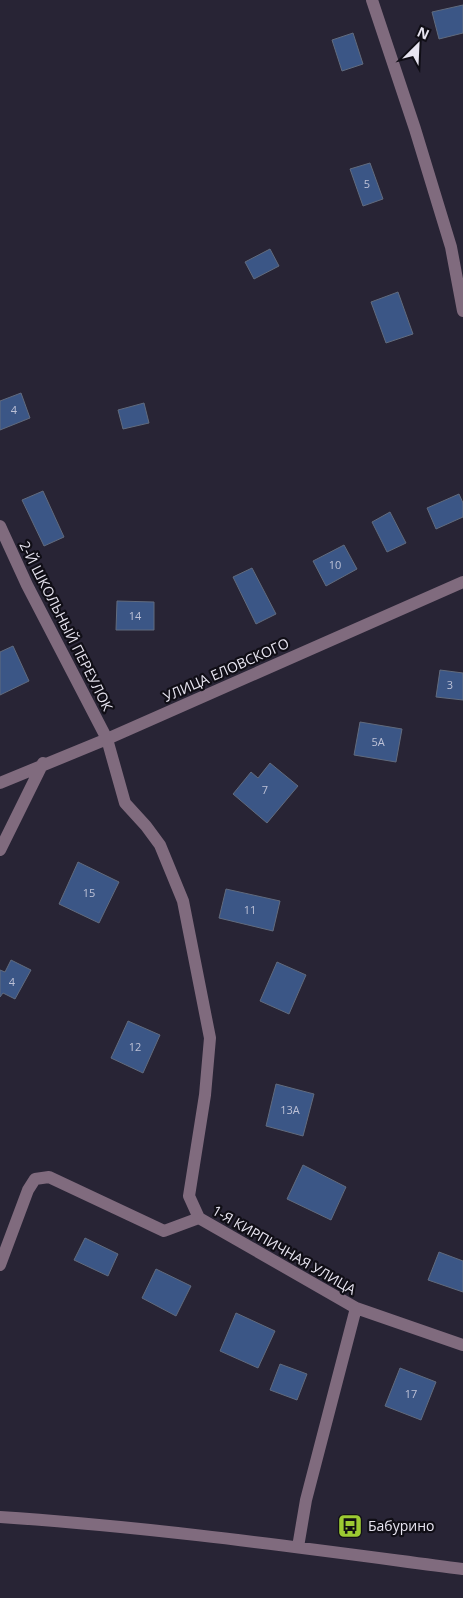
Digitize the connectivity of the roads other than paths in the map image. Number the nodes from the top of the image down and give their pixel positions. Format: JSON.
{"nodes":[{"id":1,"x":372,"y":0,"type":"edge"},
{"id":2,"x":463,"y":311,"type":"edge"},
{"id":3,"x":0,"y":526,"type":"edge"},
{"id":4,"x":463,"y":582,"type":"edge"},
{"id":5,"x":107,"y":739,"type":"junction"},
{"id":6,"x":43,"y":763,"type":"junction"},
{"id":7,"x":0,"y":783,"type":"edge"},
{"id":8,"x":0,"y":850,"type":"edge"},
{"id":9,"x":199,"y":1218,"type":"junction"},
{"id":10,"x":0,"y":1265,"type":"edge"},
{"id":11,"x":356,"y":1308,"type":"junction"},
{"id":12,"x":463,"y":1345,"type":"edge"},
{"id":13,"x":0,"y":1517,"type":"edge"},
{"id":14,"x":298,"y":1547,"type":"junction"},
{"id":15,"x":463,"y":1569,"type":"edge"}],
"edges":[{"from":1,"to":2,"type":"street"},
{"from":3,"to":5,"type":"street","name":"2-Й ШКОЛЬНЫЙ ПЕРЕУЛОК"},
{"from":4,"to":5,"type":"street","name":"УЛИЦА ЕЛОВСКОГО"},
{"from":5,"to":6,"type":"street","name":"УЛИЦА ЕЛОВСКОГО"},
{"from":5,"to":9,"type":"street","name":"1-Я КИРПИЧНАЯ УЛИЦА"},
{"from":6,"to":7,"type":"street","name":"УЛИЦА ЕЛОВСКОГО"},
{"from":6,"to":8,"type":"street"},
{"from":9,"to":10,"type":"street"},
{"from":9,"to":11,"type":"street","name":"1-Я КИРПИЧНАЯ УЛИЦА"},
{"from":11,"to":12,"type":"street","name":"1-Я КИРПИЧНАЯ УЛИЦА"},
{"from":11,"to":14,"type":"street"},
{"from":13,"to":14,"type":"street"},
{"from":14,"to":15,"type":"street"}]}
